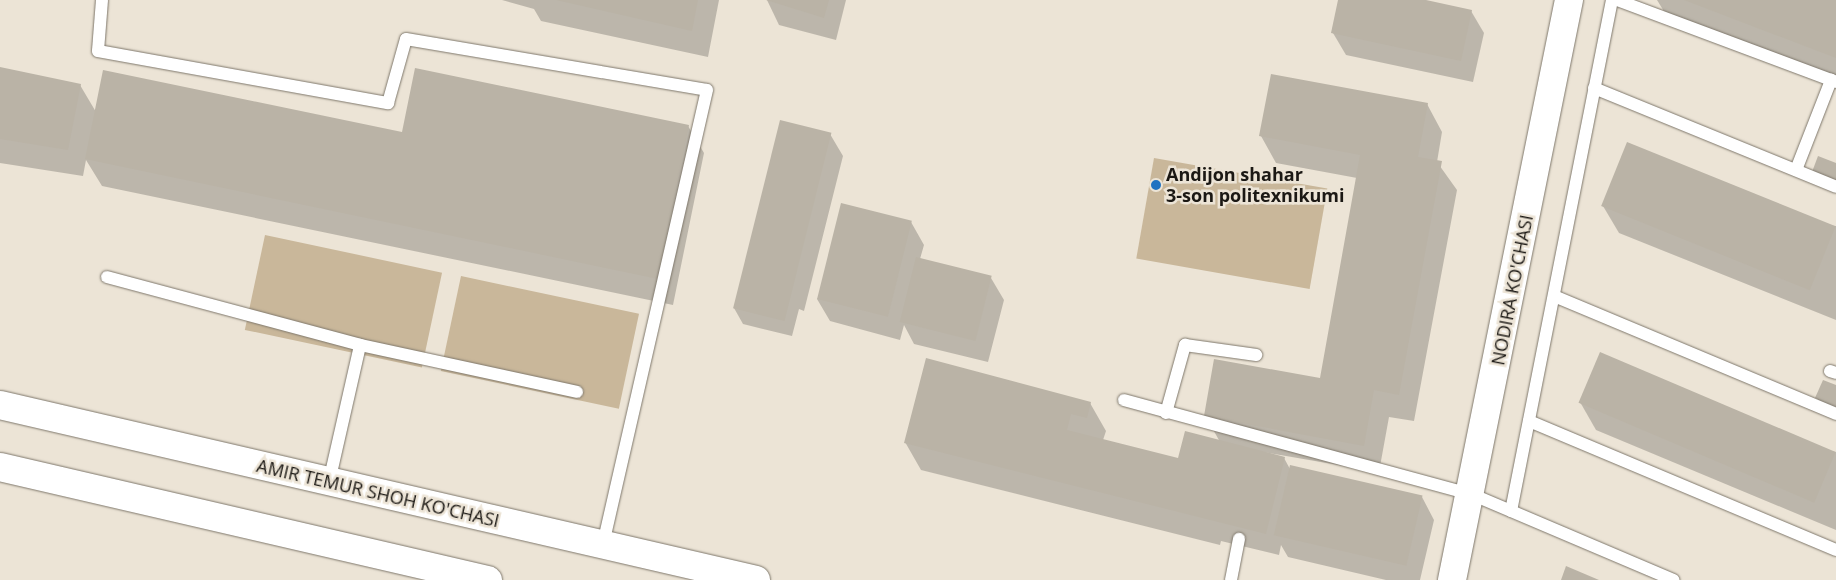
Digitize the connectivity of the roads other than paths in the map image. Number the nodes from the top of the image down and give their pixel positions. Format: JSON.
{"nodes":[{"id":1,"x":102,"y":0,"type":"edge"},
{"id":2,"x":1569,"y":0,"type":"edge"},
{"id":3,"x":1612,"y":0,"type":"edge"},
{"id":4,"x":1617,"y":0,"type":"edge"},
{"id":5,"x":1834,"y":81,"type":"edge"},
{"id":6,"x":1594,"y":88,"type":"junction"},
{"id":7,"x":1796,"y":170,"type":"junction"},
{"id":8,"x":1836,"y":187,"type":"edge"},
{"id":9,"x":107,"y":277,"type":"dead end"},
{"id":10,"x":1554,"y":296,"type":"junction"},
{"id":11,"x":360,"y":345,"type":"junction"},
{"id":12,"x":1256,"y":355,"type":"dead end"},
{"id":13,"x":578,"y":392,"type":"dead end"},
{"id":14,"x":1124,"y":400,"type":"dead end"},
{"id":15,"x":0,"y":405,"type":"edge"},
{"id":16,"x":1166,"y":413,"type":"junction"},
{"id":17,"x":1836,"y":414,"type":"edge"},
{"id":18,"x":1529,"y":421,"type":"junction"},
{"id":19,"x":0,"y":467,"type":"edge"},
{"id":20,"x":329,"y":482,"type":"junction"},
{"id":21,"x":1472,"y":494,"type":"junction"},
{"id":22,"x":1511,"y":511,"type":"junction"},
{"id":23,"x":1239,"y":539,"type":"dead end"},
{"id":24,"x":603,"y":545,"type":"junction"},
{"id":25,"x":1836,"y":550,"type":"edge"},
{"id":26,"x":488,"y":580,"type":"edge"},
{"id":27,"x":756,"y":580,"type":"edge"},
{"id":28,"x":1231,"y":580,"type":"edge"},
{"id":29,"x":1452,"y":580,"type":"edge"},
{"id":30,"x":1674,"y":580,"type":"edge"}],
"edges":[{"from":1,"to":24,"type":"lane"},
{"from":2,"to":21,"type":"main road","name":"NODIRA KO'CHASI"},
{"from":3,"to":6,"type":"lane"},
{"from":4,"to":5,"type":"lane"},
{"from":5,"to":7,"type":"lane"},
{"from":6,"to":7,"type":"lane"},
{"from":6,"to":10,"type":"lane"},
{"from":7,"to":8,"type":"lane"},
{"from":9,"to":11,"type":"lane"},
{"from":10,"to":17,"type":"lane"},
{"from":10,"to":18,"type":"lane"},
{"from":11,"to":13,"type":"lane"},
{"from":11,"to":20,"type":"lane"},
{"from":12,"to":16,"type":"lane"},
{"from":14,"to":16,"type":"lane"},
{"from":15,"to":20,"type":"main road","name":"AMIR TEMUR SHOH KO'CHASI"},
{"from":16,"to":21,"type":"lane"},
{"from":18,"to":22,"type":"lane"},
{"from":18,"to":25,"type":"lane"},
{"from":19,"to":26,"type":"main road"},
{"from":20,"to":24,"type":"main road","name":"AMIR TEMUR SHOH KO'CHASI"},
{"from":21,"to":22,"type":"lane"},
{"from":21,"to":29,"type":"main road","name":"NODIRA KO'CHASI"},
{"from":22,"to":30,"type":"lane"},
{"from":23,"to":28,"type":"lane"},
{"from":24,"to":27,"type":"main road","name":"AMIR TEMUR SHOH KO'CHASI"}]}
